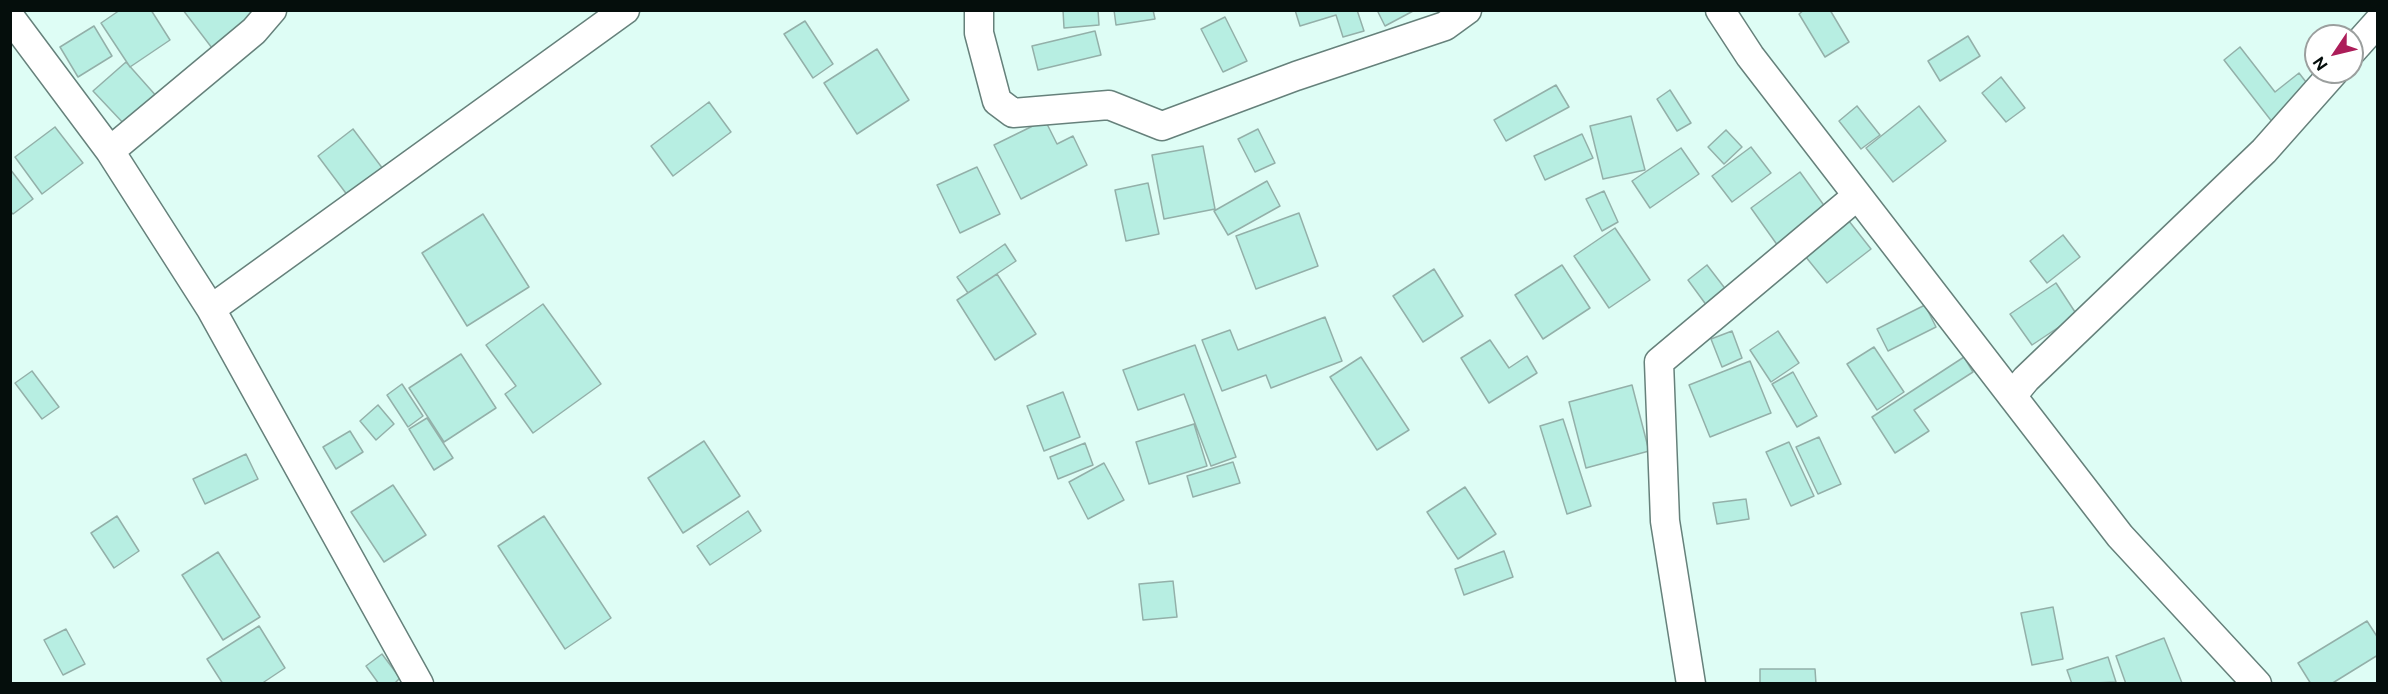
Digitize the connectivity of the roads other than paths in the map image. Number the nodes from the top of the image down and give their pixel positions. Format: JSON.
{"nodes":[{"id":1,"x":272,"y":10,"type":"edge"},
{"id":2,"x":625,"y":10,"type":"edge"},
{"id":3,"x":979,"y":10,"type":"edge"},
{"id":4,"x":1467,"y":10,"type":"edge"},
{"id":5,"x":1720,"y":10,"type":"edge"},
{"id":6,"x":10,"y":17,"type":"edge"},
{"id":7,"x":2378,"y":22,"type":"edge"},
{"id":8,"x":2364,"y":38,"type":"edge"},
{"id":9,"x":2323,"y":84,"type":"edge"},
{"id":10,"x":110,"y":152,"type":"junction"},
{"id":11,"x":1857,"y":196,"type":"junction"},
{"id":12,"x":211,"y":309,"type":"junction"},
{"id":13,"x":2012,"y":396,"type":"junction"},
{"id":14,"x":418,"y":684,"type":"edge"},
{"id":15,"x":1690,"y":684,"type":"edge"},
{"id":16,"x":2257,"y":684,"type":"edge"}],
"edges":[{"from":1,"to":10,"type":"street"},
{"from":2,"to":12,"type":"street"},
{"from":3,"to":4,"type":"street"},
{"from":5,"to":11,"type":"street"},
{"from":6,"to":10,"type":"street"},
{"from":7,"to":8,"type":"street"},
{"from":9,"to":13,"type":"street"},
{"from":10,"to":12,"type":"street"},
{"from":11,"to":13,"type":"street"},
{"from":11,"to":15,"type":"street"},
{"from":12,"to":14,"type":"street"},
{"from":13,"to":16,"type":"street"}]}
